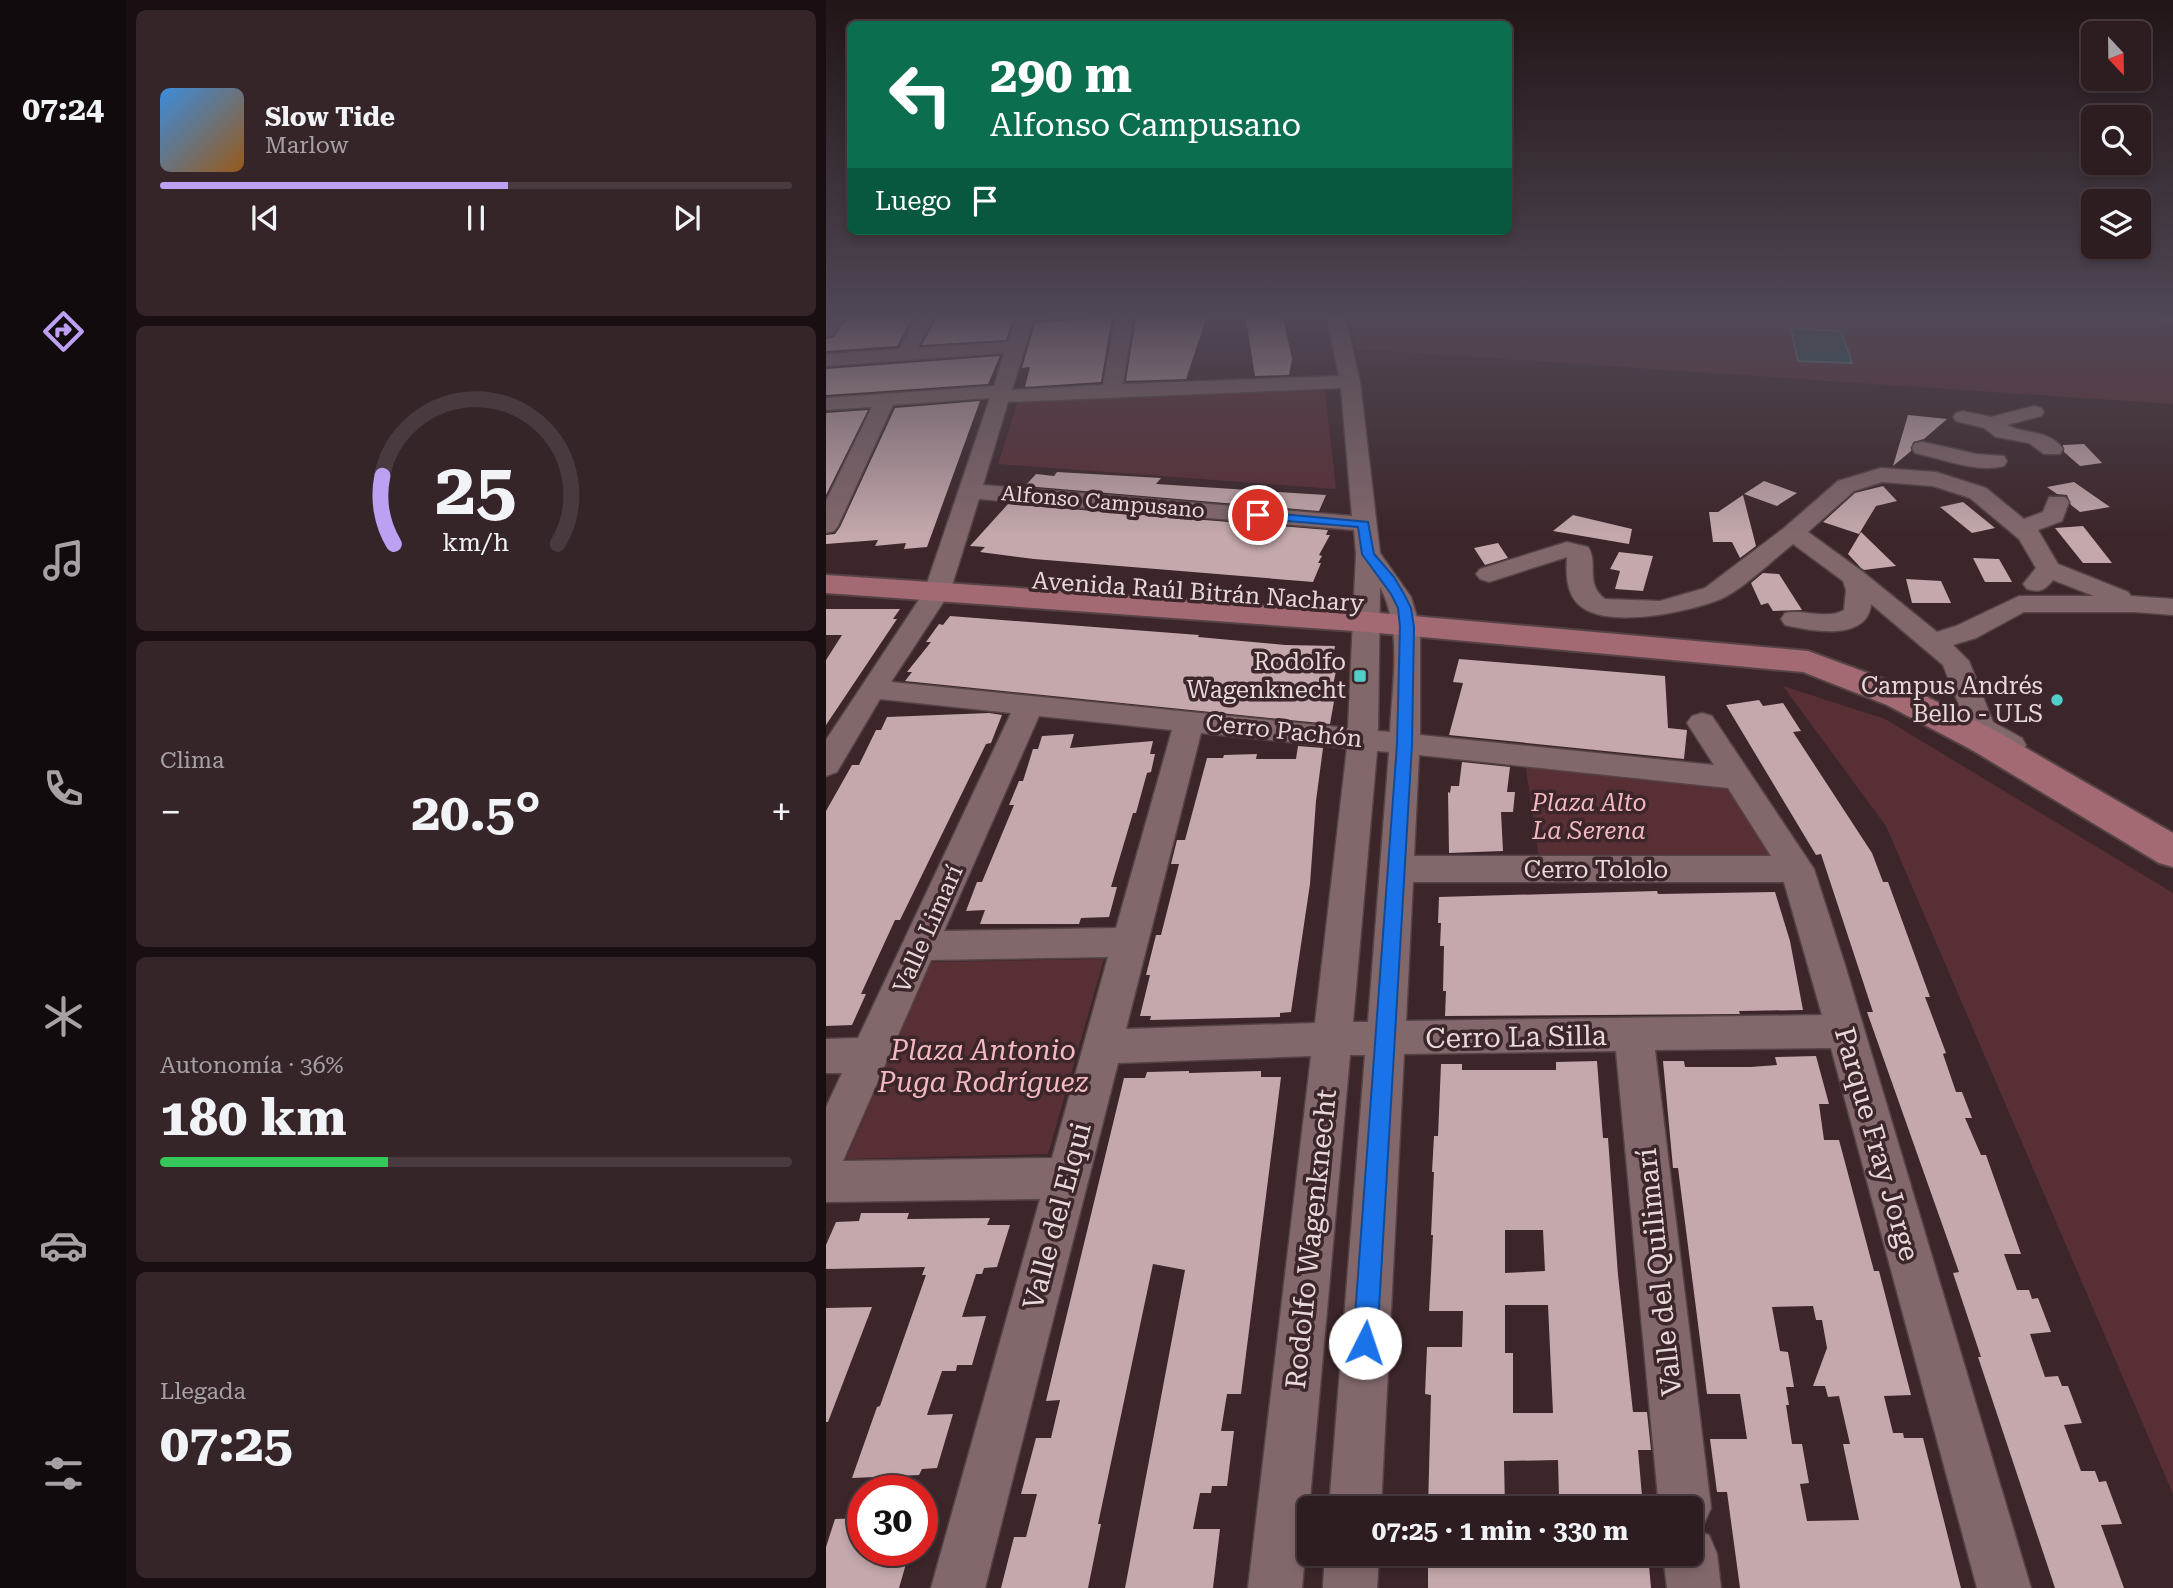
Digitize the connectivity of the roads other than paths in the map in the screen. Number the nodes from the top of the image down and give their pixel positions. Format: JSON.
{"nodes":[{"id":1,"x":1002,"y":387,"type":"edge"},
{"id":2,"x":1198,"y":387,"type":"edge"},
{"id":3,"x":1351,"y":387,"type":"edge"},
{"id":4,"x":1112,"y":390,"type":"joint"},
{"id":5,"x":1000,"y":394,"type":"junction"},
{"id":6,"x":885,"y":400,"type":"junction"},
{"id":7,"x":826,"y":404,"type":"edge"},
{"id":8,"x":2034,"y":412,"type":"dead end"},
{"id":9,"x":1964,"y":417,"type":"dead end"},
{"id":10,"x":1997,"y":428,"type":"junction"},
{"id":11,"x":1923,"y":448,"type":"dead end"},
{"id":12,"x":2052,"y":449,"type":"dead end"},
{"id":13,"x":1996,"y":461,"type":"junction"},
{"id":14,"x":968,"y":491,"type":"junction"},
{"id":15,"x":1988,"y":499,"type":"junction"},
{"id":16,"x":2059,"y":514,"type":"dead end"},
{"id":17,"x":1364,"y":524,"type":"junction"},
{"id":18,"x":826,"y":526,"type":"edge"},
{"id":19,"x":2022,"y":528,"type":"junction"},
{"id":20,"x":1793,"y":533,"type":"junction"},
{"id":21,"x":1368,"y":554,"type":"junction"},
{"id":22,"x":826,"y":563,"type":"edge"},
{"id":23,"x":2049,"y":569,"type":"junction"},
{"id":24,"x":1489,"y":574,"type":"dead end"},
{"id":25,"x":1854,"y":577,"type":"junction"},
{"id":26,"x":940,"y":582,"type":"junction"},
{"id":27,"x":826,"y":584,"type":"edge"},
{"id":28,"x":2019,"y":604,"type":"junction"},
{"id":29,"x":2136,"y":604,"type":"junction"},
{"id":30,"x":2173,"y":607,"type":"edge"},
{"id":31,"x":1368,"y":614,"type":"junction"},
{"id":32,"x":1406,"y":618,"type":"junction"},
{"id":33,"x":1794,"y":619,"type":"dead end"},
{"id":34,"x":1934,"y":642,"type":"junction"},
{"id":35,"x":872,"y":689,"type":"junction"},
{"id":36,"x":1029,"y":705,"type":"junction"},
{"id":37,"x":1189,"y":722,"type":"junction"},
{"id":38,"x":1702,"y":723,"type":"dead end"},
{"id":39,"x":1363,"y":739,"type":"junction"},
{"id":40,"x":1405,"y":744,"type":"junction"},
{"id":41,"x":826,"y":765,"type":"edge"},
{"id":42,"x":1738,"y":778,"type":"junction"},
{"id":43,"x":2173,"y":837,"type":"edge"},
{"id":44,"x":2173,"y":852,"type":"edge"},
{"id":45,"x":1395,"y":869,"type":"junction"},
{"id":46,"x":1797,"y":869,"type":"junction"},
{"id":47,"x":1130,"y":943,"type":"junction"},
{"id":48,"x":920,"y":946,"type":"junction"},
{"id":49,"x":1845,"y":1031,"type":"junction"},
{"id":50,"x":1634,"y":1035,"type":"junction"},
{"id":51,"x":1331,"y":1039,"type":"junction"},
{"id":52,"x":1383,"y":1039,"type":"junction"},
{"id":53,"x":1103,"y":1047,"type":"junction"},
{"id":54,"x":870,"y":1055,"type":"junction"},
{"id":55,"x":826,"y":1056,"type":"edge"},
{"id":56,"x":826,"y":1152,"type":"edge"},
{"id":57,"x":1067,"y":1178,"type":"junction"},
{"id":58,"x":826,"y":1182,"type":"edge"},
{"id":59,"x":1355,"y":1496,"type":"edge"},
{"id":60,"x":1684,"y":1496,"type":"edge"},
{"id":61,"x":1351,"y":1566,"type":"edge"},
{"id":62,"x":1691,"y":1566,"type":"edge"},
{"id":63,"x":958,"y":1588,"type":"edge"},
{"id":64,"x":1275,"y":1588,"type":"edge"},
{"id":65,"x":1350,"y":1588,"type":"edge"},
{"id":66,"x":1694,"y":1588,"type":"edge"},
{"id":67,"x":2004,"y":1588,"type":"edge"}],
"edges":[{"from":1,"to":5,"type":"street"},
{"from":2,"to":4,"type":"street"},
{"from":3,"to":17,"type":"street","name":"Rodolfo Wagenknecht"},
{"from":4,"to":5,"type":"street"},
{"from":5,"to":6,"type":"street"},
{"from":5,"to":14,"type":"street"},
{"from":6,"to":7,"type":"street"},
{"from":6,"to":18,"type":"street"},
{"from":8,"to":10,"type":"street"},
{"from":9,"to":10,"type":"street"},
{"from":10,"to":12,"type":"street"},
{"from":10,"to":13,"type":"street"},
{"from":11,"to":13,"type":"street"},
{"from":13,"to":15,"type":"street"},
{"from":14,"to":17,"type":"street","name":"Alfonso Campusano"},
{"from":14,"to":26,"type":"street"},
{"from":15,"to":19,"type":"street"},
{"from":15,"to":20,"type":"street"},
{"from":16,"to":19,"type":"street"},
{"from":17,"to":21,"type":"street","name":"Rodolfo Wagenknecht"},
{"from":19,"to":23,"type":"street"},
{"from":20,"to":24,"type":"street"},
{"from":20,"to":25,"type":"street"},
{"from":21,"to":31,"type":"street","name":"Rodolfo Wagenknecht"},
{"from":21,"to":32,"type":"street"},
{"from":22,"to":26,"type":"main road","name":"Avenida Raúl Bitrán Nachary"},
{"from":23,"to":28,"type":"street"},
{"from":23,"to":29,"type":"street"},
{"from":25,"to":33,"type":"street"},
{"from":25,"to":34,"type":"street"},
{"from":26,"to":27,"type":"main road","name":"Avenida Raúl Bitrán Nachary"},
{"from":26,"to":31,"type":"main road","name":"Avenida Raúl Bitrán Nachary"},
{"from":26,"to":35,"type":"street"},
{"from":28,"to":29,"type":"street"},
{"from":28,"to":34,"type":"street"},
{"from":29,"to":30,"type":"street"},
{"from":31,"to":32,"type":"main road","name":"Avenida Raúl Bitrán Nachary"},
{"from":31,"to":39,"type":"street","name":"Rodolfo Wagenknecht"},
{"from":32,"to":40,"type":"street","name":"Rodolfo Wagenknecht"},
{"from":32,"to":44,"type":"main road","name":"Avenida Raúl Bitrán Nachary"},
{"from":34,"to":43,"type":"street"},
{"from":35,"to":36,"type":"street","name":"Cerro Pachón"},
{"from":35,"to":41,"type":"street"},
{"from":36,"to":37,"type":"street","name":"Cerro Pachón"},
{"from":36,"to":48,"type":"street","name":"Valle Limarí"},
{"from":37,"to":39,"type":"street","name":"Cerro Pachón"},
{"from":37,"to":47,"type":"street","name":"Valle del Elqui"},
{"from":38,"to":42,"type":"street","name":"Parque Fray Jorge"},
{"from":39,"to":40,"type":"street","name":"Cerro Pachón"},
{"from":39,"to":51,"type":"street","name":"Rodolfo Wagenknecht"},
{"from":40,"to":42,"type":"street","name":"Cerro Pachón"},
{"from":40,"to":45,"type":"street","name":"Rodolfo Wagenknecht"},
{"from":42,"to":46,"type":"street","name":"Parque Fray Jorge"},
{"from":45,"to":46,"type":"street","name":"Cerro Tololo"},
{"from":45,"to":52,"type":"street","name":"Rodolfo Wagenknecht"},
{"from":46,"to":49,"type":"street","name":"Parque Fray Jorge"},
{"from":47,"to":48,"type":"street"},
{"from":47,"to":53,"type":"street","name":"Valle del Elqui"},
{"from":48,"to":54,"type":"street","name":"Valle Limarí"},
{"from":49,"to":50,"type":"street","name":"Cerro La Silla"},
{"from":49,"to":67,"type":"street","name":"Parque Fray Jorge"},
{"from":50,"to":52,"type":"street","name":"Cerro La Silla"},
{"from":50,"to":60,"type":"street","name":"Valle del Quilimarí"},
{"from":51,"to":52,"type":"street","name":"Cerro La Silla"},
{"from":51,"to":53,"type":"street","name":"Cerro La Silla"},
{"from":51,"to":64,"type":"street","name":"Rodolfo Wagenknecht"},
{"from":52,"to":59,"type":"street","name":"Rodolfo Wagenknecht"},
{"from":53,"to":57,"type":"street","name":"Valle del Elqui"},
{"from":54,"to":55,"type":"street"},
{"from":54,"to":56,"type":"street","name":"Valle Limarí"},
{"from":57,"to":58,"type":"street"},
{"from":57,"to":63,"type":"street","name":"Valle del Elqui"},
{"from":61,"to":65,"type":"street"},
{"from":62,"to":66,"type":"street"}]}
